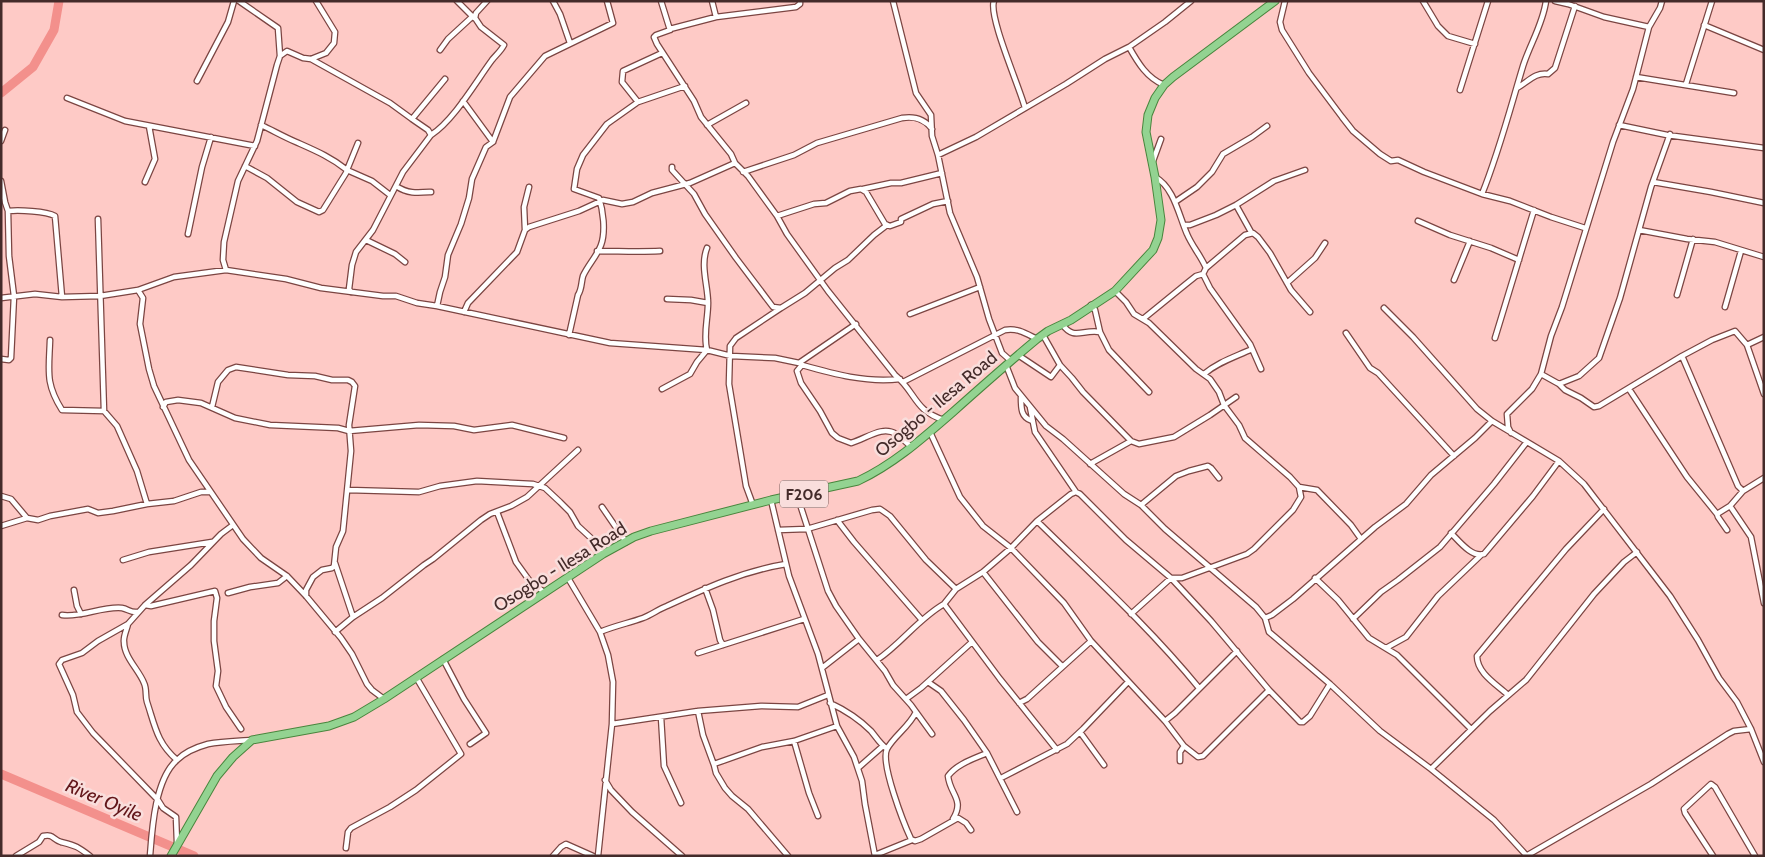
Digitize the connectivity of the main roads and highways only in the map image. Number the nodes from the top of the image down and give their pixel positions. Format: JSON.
{"nodes":[{"id":1,"x":1275,"y":1,"type":"edge"},
{"id":2,"x":172,"y":855,"type":"edge"}],
"edges":[{"from":1,"to":2,"type":"main road","name":"Osogbo - Ilesa Road","number":"F206"}]}
